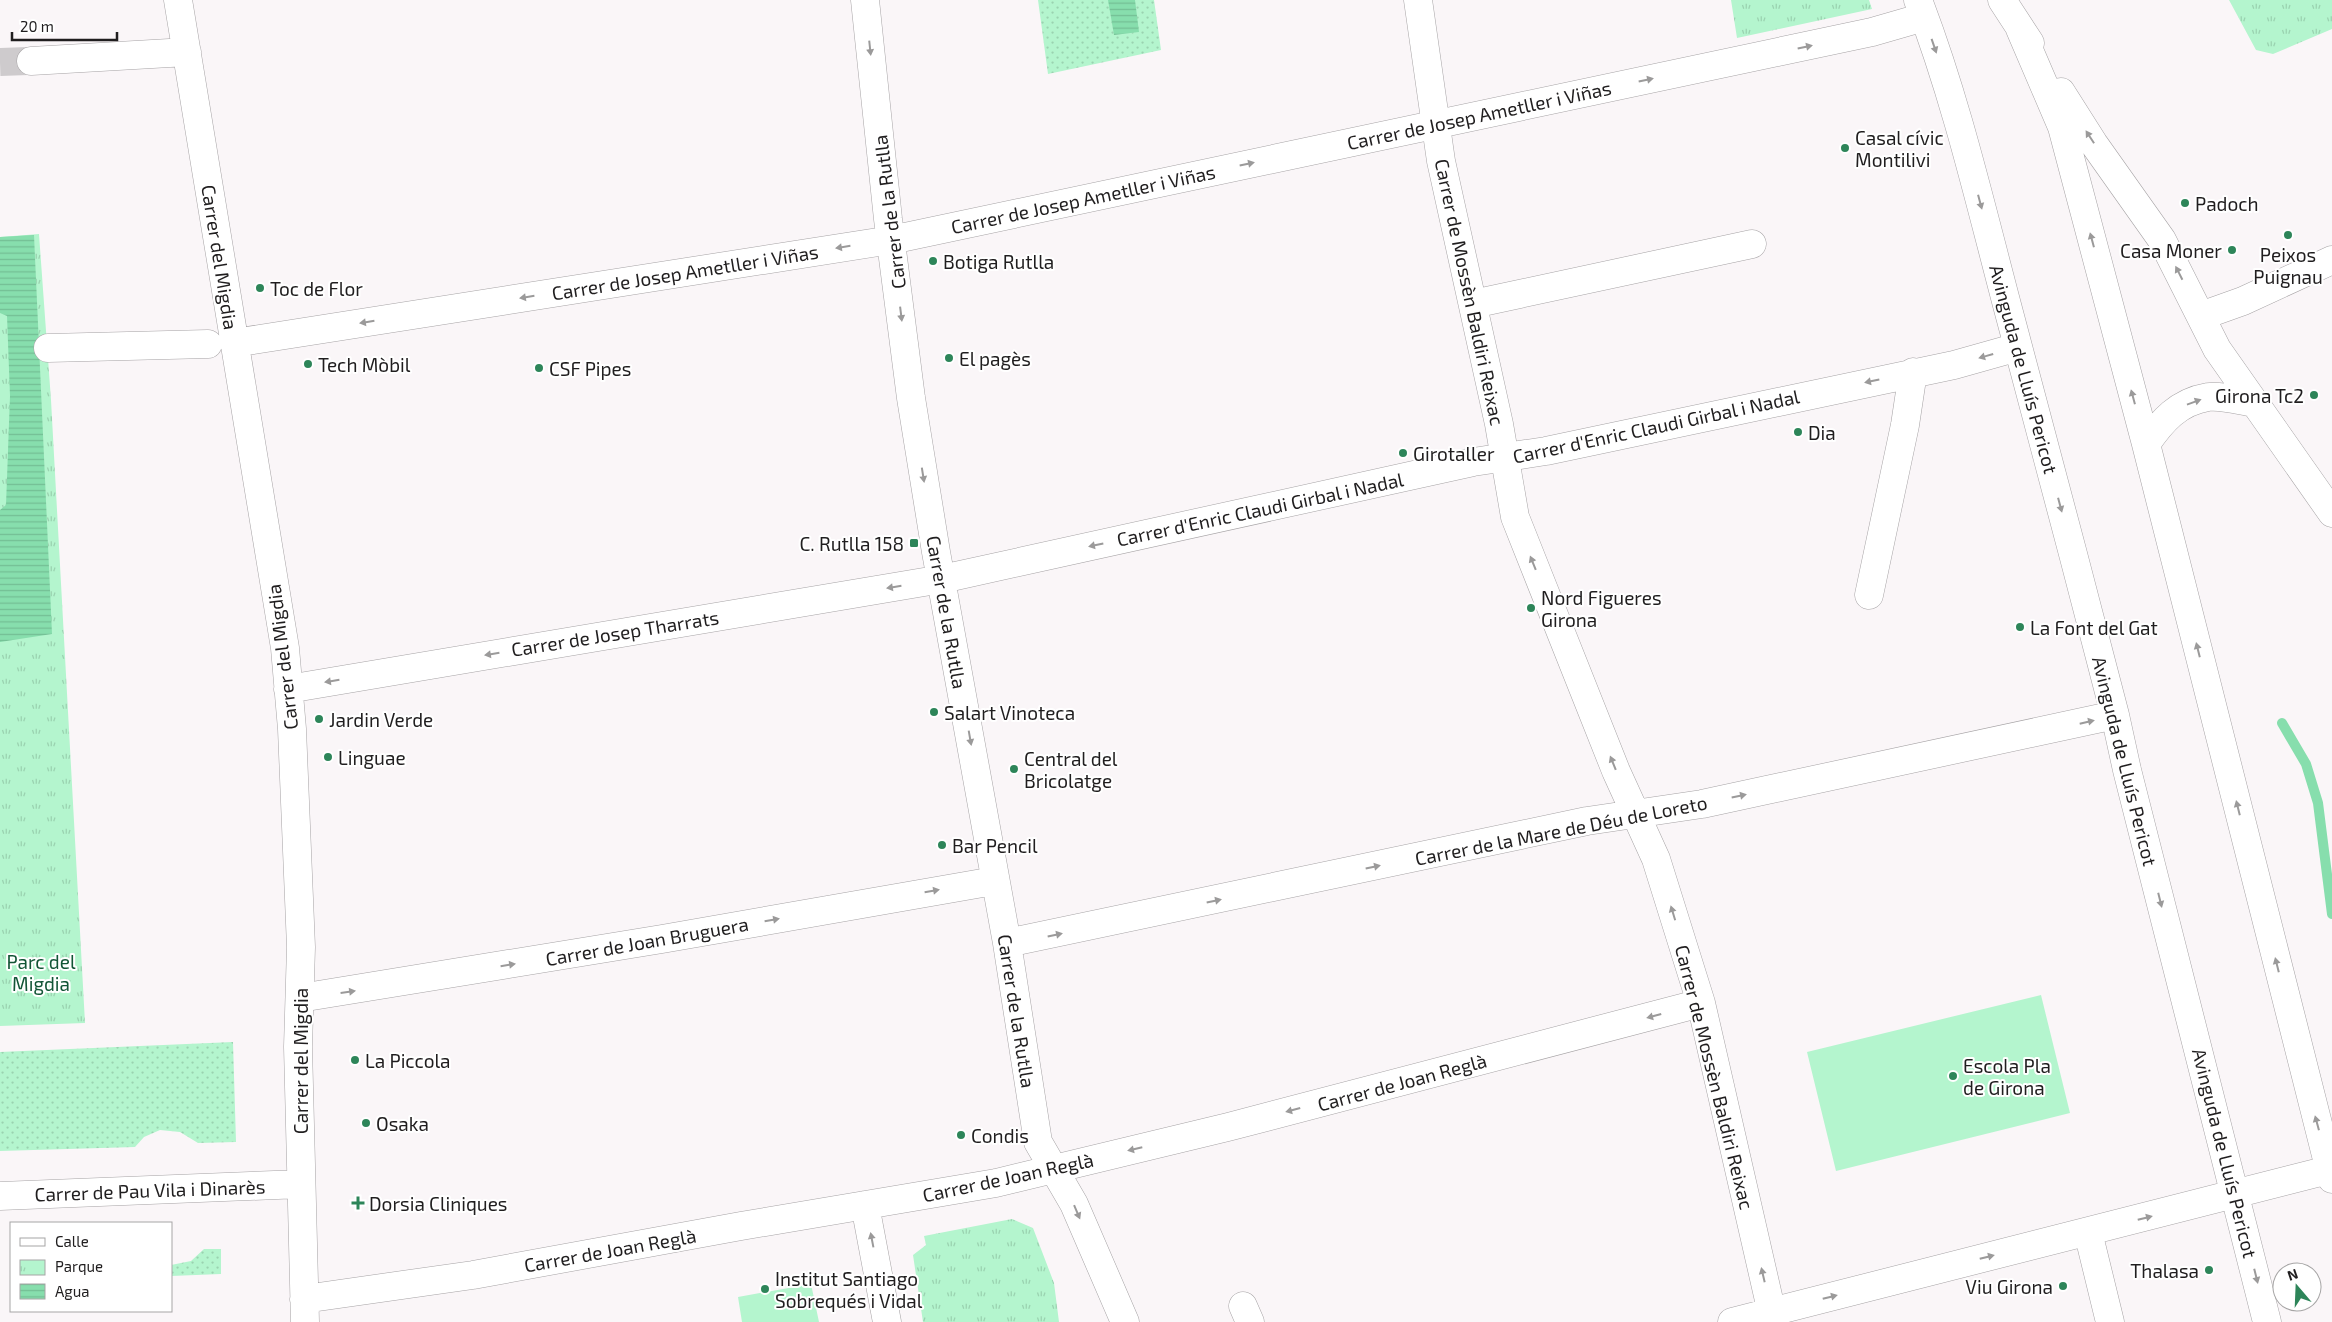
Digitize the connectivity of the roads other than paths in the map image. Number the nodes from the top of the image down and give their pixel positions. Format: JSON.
{"nodes":[{"id":1,"x":178,"y":0,"type":"edge"},
{"id":2,"x":865,"y":0,"type":"edge"},
{"id":3,"x":1418,"y":0,"type":"edge"},
{"id":4,"x":2002,"y":0,"type":"edge"},
{"id":5,"x":1921,"y":8,"type":"edge"},
{"id":6,"x":2020,"y":29,"type":"junction"},
{"id":7,"x":187,"y":52,"type":"junction"},
{"id":8,"x":31,"y":61,"type":"tunnel mouth"},
{"id":9,"x":1435,"y":125,"type":"junction"},
{"id":10,"x":892,"y":240,"type":"junction"},
{"id":11,"x":1752,"y":244,"type":"dead end"},
{"id":12,"x":2332,"y":260,"type":"edge"},
{"id":13,"x":1473,"y":304,"type":"junction"},
{"id":14,"x":2201,"y":316,"type":"junction"},
{"id":15,"x":221,"y":343,"type":"junction"},
{"id":16,"x":2018,"y":347,"type":"junction"},
{"id":17,"x":48,"y":348,"type":"dead end"},
{"id":18,"x":1913,"y":372,"type":"junction"},
{"id":19,"x":2254,"y":402,"type":"junction"},
{"id":20,"x":2146,"y":444,"type":"junction"},
{"id":21,"x":1505,"y":457,"type":"junction"},
{"id":22,"x":2332,"y":512,"type":"edge"},
{"id":23,"x":942,"y":579,"type":"junction"},
{"id":24,"x":1869,"y":595,"type":"dead end"},
{"id":25,"x":288,"y":689,"type":"junction"},
{"id":26,"x":2115,"y":715,"type":"junction"},
{"id":27,"x":1636,"y":814,"type":"junction"},
{"id":28,"x":994,"y":881,"type":"junction"},
{"id":29,"x":1007,"y":943,"type":"junction"},
{"id":30,"x":300,"y":998,"type":"junction"},
{"id":31,"x":1701,"y":1003,"type":"junction"},
{"id":32,"x":1054,"y":1169,"type":"junction"},
{"id":33,"x":2331,"y":1173,"type":"edge"},
{"id":34,"x":301,"y":1184,"type":"junction"},
{"id":35,"x":2235,"y":1194,"type":"junction"},
{"id":36,"x":0,"y":1196,"type":"edge"},
{"id":37,"x":865,"y":1205,"type":"junction"},
{"id":38,"x":2088,"y":1232,"type":"junction"},
{"id":39,"x":305,"y":1311,"type":"edge"},
{"id":40,"x":1773,"y":1317,"type":"edge"},
{"id":41,"x":887,"y":1322,"type":"edge"},
{"id":42,"x":1125,"y":1322,"type":"edge"},
{"id":43,"x":1732,"y":1322,"type":"edge"},
{"id":44,"x":2110,"y":1322,"type":"edge"},
{"id":45,"x":2267,"y":1322,"type":"edge"}],
"edges":[{"from":1,"to":7,"type":"street","name":"Carrer del Migdia"},
{"from":2,"to":10,"type":"street","name":"Carrer de la Rutlla","one_way":true},
{"from":3,"to":9,"type":"street","name":"Carrer de Mossèn Baldiri Reixac"},
{"from":4,"to":6,"type":"street"},
{"from":9,"to":5,"type":"street","name":"Carrer de Josep Ametller i Viñas","one_way":true},
{"from":5,"to":16,"type":"street","name":"Avinguda de Lluís Pericot","one_way":true},
{"from":14,"to":6,"type":"street","one_way":true},
{"from":20,"to":6,"type":"street","one_way":true},
{"from":7,"to":8,"type":"street"},
{"from":7,"to":15,"type":"street","name":"Carrer del Migdia"},
{"from":10,"to":9,"type":"street","name":"Carrer de Josep Ametller i Viñas","one_way":true},
{"from":9,"to":13,"type":"street","name":"Carrer de Mossèn Baldiri Reixac"},
{"from":10,"to":15,"type":"street","name":"Carrer de Josep Ametller i Viñas","one_way":true},
{"from":10,"to":23,"type":"street","name":"Carrer de la Rutlla","one_way":true},
{"from":11,"to":13,"type":"street"},
{"from":12,"to":14,"type":"street"},
{"from":13,"to":21,"type":"street","name":"Carrer de Mossèn Baldiri Reixac"},
{"from":14,"to":19,"type":"street"},
{"from":15,"to":17,"type":"street","name":"Carrer de Josep Ametller i Viñas"},
{"from":15,"to":25,"type":"street","name":"Carrer del Migdia"},
{"from":16,"to":18,"type":"street","name":"Carrer d'Enric Claudi Girbal i Nadal","one_way":true},
{"from":16,"to":26,"type":"street","name":"Avinguda de Lluís Pericot","one_way":true},
{"from":18,"to":21,"type":"street","name":"Carrer d'Enric Claudi Girbal i Nadal","one_way":true},
{"from":18,"to":24,"type":"street"},
{"from":20,"to":19,"type":"street","one_way":true},
{"from":19,"to":22,"type":"street"},
{"from":33,"to":20,"type":"street","one_way":true},
{"from":21,"to":23,"type":"street","name":"Carrer d'Enric Claudi Girbal i Nadal","one_way":true},
{"from":27,"to":21,"type":"street","name":"Carrer de Mossèn Baldiri Reixac","one_way":true},
{"from":23,"to":25,"type":"street","name":"Carrer de Josep Tharrats","one_way":true},
{"from":23,"to":28,"type":"street","name":"Carrer de la Rutlla","one_way":true},
{"from":25,"to":30,"type":"street","name":"Carrer del Migdia"},
{"from":27,"to":26,"type":"street","name":"Carrer de la Mare de Déu de Loreto","one_way":true},
{"from":26,"to":35,"type":"street","name":"Avinguda de Lluís Pericot","one_way":true},
{"from":29,"to":27,"type":"street","name":"Carrer de la Mare de Déu de Loreto","one_way":true},
{"from":31,"to":27,"type":"street","name":"Carrer de Mossèn Baldiri Reixac","one_way":true},
{"from":28,"to":29,"type":"street","name":"Carrer de la Rutlla"},
{"from":30,"to":28,"type":"street","name":"Carrer de Joan Bruguera","one_way":true},
{"from":29,"to":32,"type":"street","name":"Carrer de la Rutlla"},
{"from":30,"to":34,"type":"street","name":"Carrer del Migdia"},
{"from":31,"to":32,"type":"street","name":"Carrer de Joan Reglà","one_way":true},
{"from":40,"to":31,"type":"street","name":"Carrer de Mossèn Baldiri Reixac","one_way":true},
{"from":32,"to":37,"type":"street","name":"Carrer de Joan Reglà"},
{"from":32,"to":42,"type":"street","name":"Carrer de la Rutlla","one_way":true},
{"from":33,"to":35,"type":"street"},
{"from":34,"to":36,"type":"street","name":"Carrer de Pau Vila i Dinarès"},
{"from":34,"to":39,"type":"street","name":"Carrer del Migdia"},
{"from":38,"to":35,"type":"street","one_way":true},
{"from":35,"to":45,"type":"street","name":"Avinguda de Lluís Pericot","one_way":true},
{"from":37,"to":39,"type":"street","name":"Carrer de Joan Reglà"},
{"from":41,"to":37,"type":"street","one_way":true},
{"from":40,"to":38,"type":"street","one_way":true},
{"from":38,"to":44,"type":"street"},
{"from":40,"to":43,"type":"street"}]}
